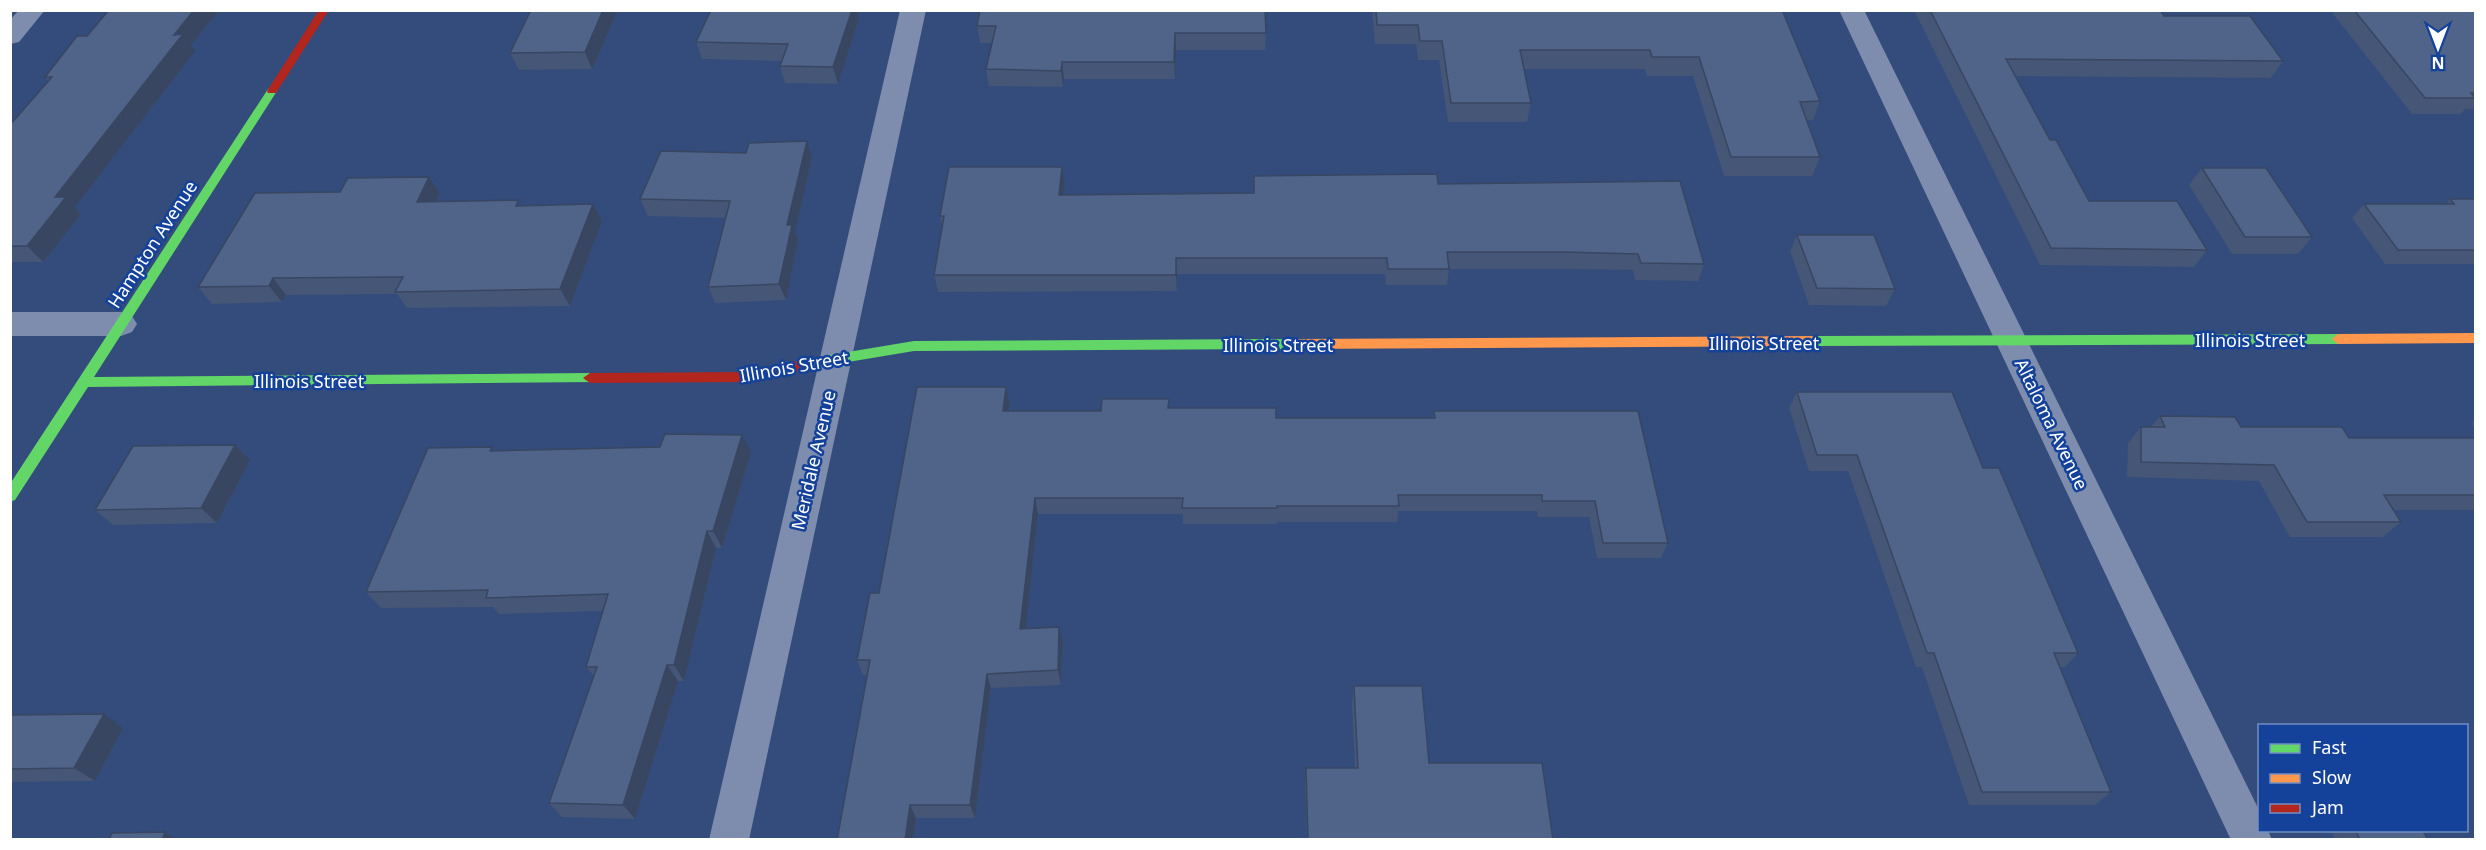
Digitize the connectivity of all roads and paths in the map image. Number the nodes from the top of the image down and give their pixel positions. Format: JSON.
{"nodes":[{"id":1,"x":33,"y":10,"type":"edge"},
{"id":2,"x":324,"y":10,"type":"edge"},
{"id":3,"x":913,"y":10,"type":"edge"},
{"id":4,"x":1851,"y":10,"type":"edge"},
{"id":5,"x":10,"y":36,"type":"edge"},
{"id":6,"x":10,"y":324,"type":"edge"},
{"id":7,"x":121,"y":324,"type":"junction"},
{"id":8,"x":2475,"y":338,"type":"edge"},
{"id":9,"x":2013,"y":342,"type":"junction"},
{"id":10,"x":836,"y":358,"type":"junction"},
{"id":11,"x":84,"y":382,"type":"junction"},
{"id":12,"x":10,"y":496,"type":"edge"},
{"id":13,"x":729,"y":840,"type":"edge"},
{"id":14,"x":2252,"y":840,"type":"edge"}],
"edges":[{"from":1,"to":5,"type":"street"},
{"from":2,"to":7,"type":"street","name":"Hampton Avenue"},
{"from":3,"to":10,"type":"street","name":"Meridale Avenue"},
{"from":4,"to":9,"type":"street","name":"Altaloma Avenue"},
{"from":6,"to":7,"type":"street"},
{"from":7,"to":11,"type":"street","name":"Hampton Avenue"},
{"from":8,"to":9,"type":"street","name":"Illinois Street"},
{"from":9,"to":10,"type":"street","name":"Illinois Street"},
{"from":9,"to":14,"type":"street","name":"Altaloma Avenue"},
{"from":10,"to":11,"type":"street","name":"Illinois Street"},
{"from":10,"to":13,"type":"street","name":"Meridale Avenue"},
{"from":11,"to":12,"type":"street","name":"Hampton Avenue"}]}
